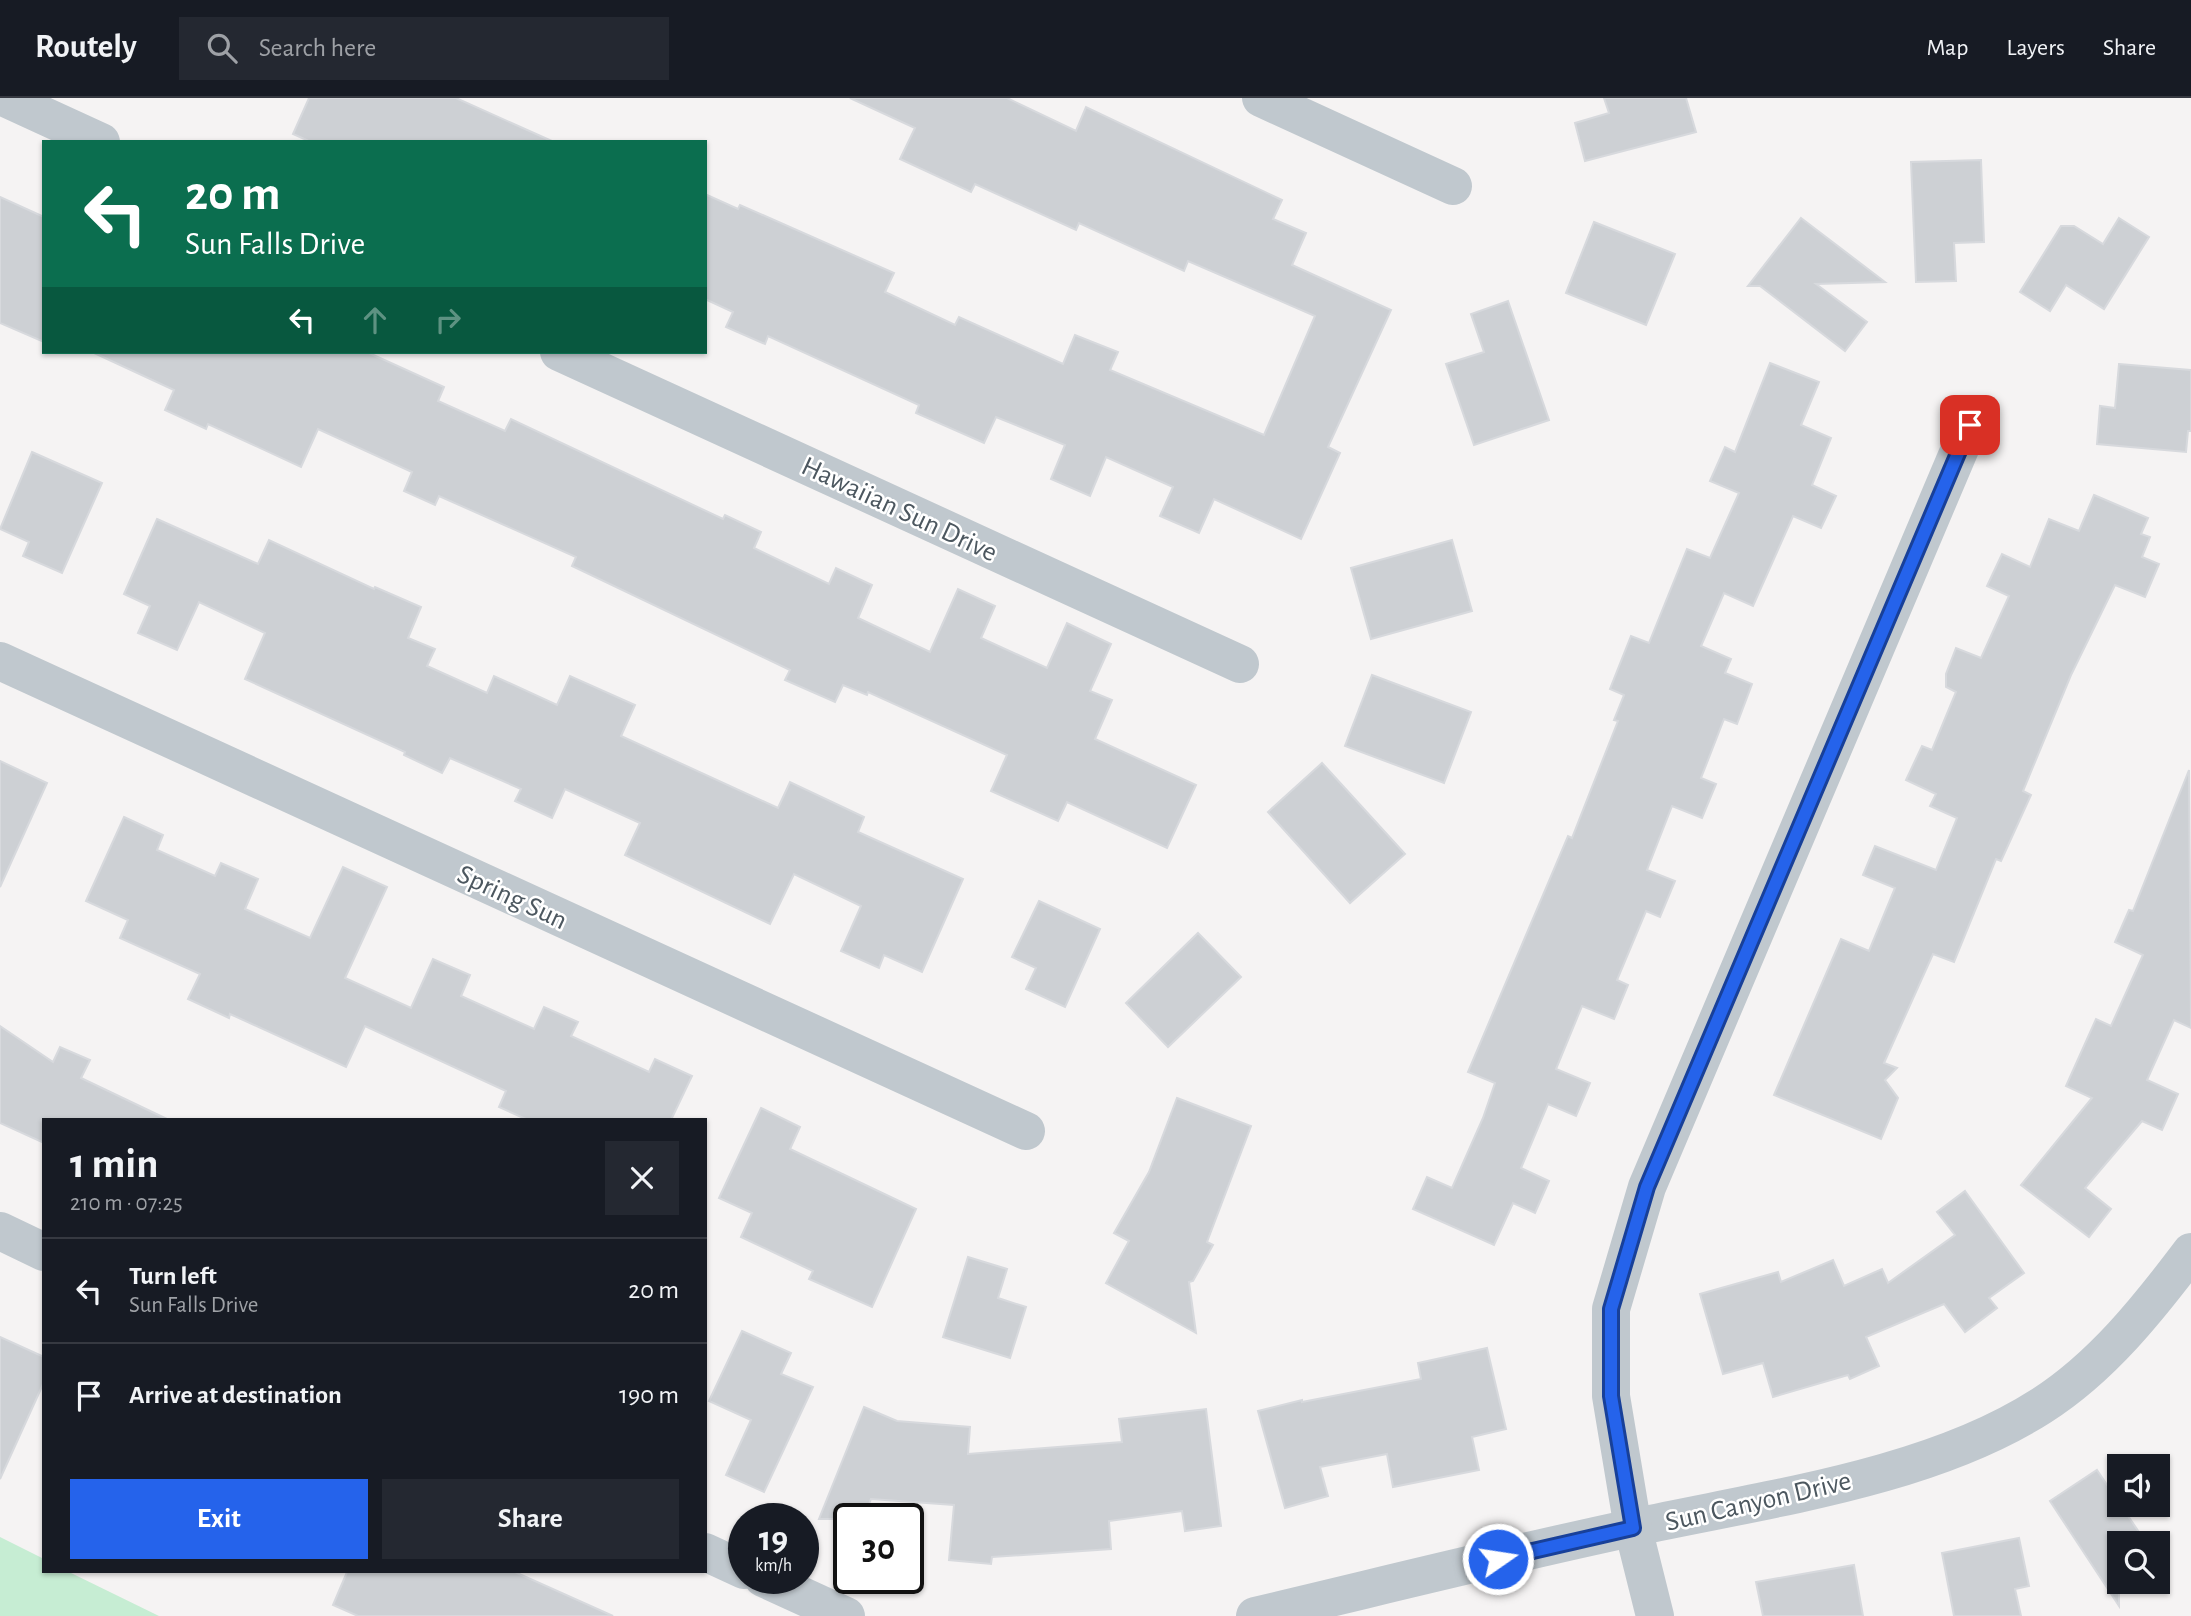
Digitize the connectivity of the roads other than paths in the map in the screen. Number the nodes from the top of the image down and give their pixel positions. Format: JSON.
{"nodes":[{"id":1,"x":5,"y":98,"type":"edge"},
{"id":2,"x":1261,"y":98,"type":"edge"},
{"id":3,"x":97,"y":140,"type":"edge"},
{"id":4,"x":1452,"y":186,"type":"dead end"},
{"id":5,"x":563,"y":354,"type":"edge"},
{"id":6,"x":1970,"y":425,"type":"dead end"},
{"id":7,"x":0,"y":661,"type":"edge"},
{"id":8,"x":1240,"y":664,"type":"dead end"},
{"id":9,"x":1026,"y":1131,"type":"dead end"},
{"id":10,"x":0,"y":1231,"type":"edge"},
{"id":11,"x":42,"y":1251,"type":"edge"},
{"id":12,"x":2184,"y":1272,"type":"edge"},
{"id":13,"x":1633,"y":1528,"type":"junction"},
{"id":14,"x":707,"y":1553,"type":"edge"},
{"id":15,"x":728,"y":1563,"type":"edge"},
{"id":16,"x":798,"y":1594,"type":"edge"},
{"id":17,"x":846,"y":1616,"type":"edge"},
{"id":18,"x":1255,"y":1616,"type":"edge"},
{"id":19,"x":1655,"y":1616,"type":"edge"}],
"edges":[{"from":1,"to":3,"type":"street"},
{"from":2,"to":4,"type":"street"},
{"from":5,"to":8,"type":"street","name":"Hawaiian Sun Drive"},
{"from":6,"to":13,"type":"street"},
{"from":7,"to":9,"type":"street","name":"Spring Sun"},
{"from":10,"to":11,"type":"street"},
{"from":12,"to":13,"type":"street","name":"Sun Canyon Drive"},
{"from":13,"to":18,"type":"street","name":"Sun Canyon Drive"},
{"from":13,"to":19,"type":"street"},
{"from":14,"to":15,"type":"street"},
{"from":16,"to":17,"type":"street"}]}
